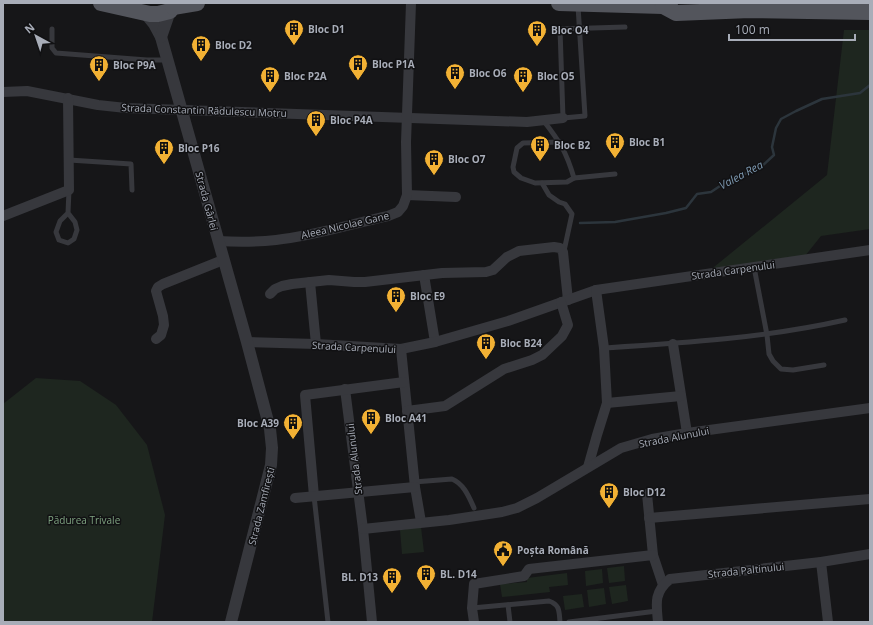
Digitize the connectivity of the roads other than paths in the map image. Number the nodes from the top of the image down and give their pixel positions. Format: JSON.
{"nodes":[{"id":1,"x":101,"y":3,"type":"edge"},
{"id":2,"x":197,"y":3,"type":"edge"},
{"id":3,"x":411,"y":3,"type":"edge"},
{"id":4,"x":559,"y":3,"type":"edge"},
{"id":5,"x":578,"y":3,"type":"edge"},
{"id":6,"x":667,"y":4,"type":"edge"},
{"id":7,"x":172,"y":7,"type":"edge"},
{"id":8,"x":140,"y":9,"type":"edge"},
{"id":9,"x":870,"y":12,"type":"edge"},
{"id":10,"x":625,"y":27,"type":"dead end"},
{"id":11,"x":52,"y":29,"type":"dead end"},
{"id":12,"x":580,"y":29,"type":"junction"},
{"id":13,"x":161,"y":37,"type":"junction"},
{"id":14,"x":168,"y":60,"type":"junction"},
{"id":15,"x":3,"y":92,"type":"edge"},
{"id":16,"x":68,"y":98,"type":"junction"},
{"id":17,"x":182,"y":109,"type":"junction"},
{"id":18,"x":407,"y":117,"type":"junction"},
{"id":19,"x":563,"y":118,"type":"junction"},
{"id":20,"x":543,"y":120,"type":"junction"},
{"id":21,"x":560,"y":142,"type":"junction"},
{"id":22,"x":69,"y":160,"type":"junction"},
{"id":23,"x":616,"y":174,"type":"dead end"},
{"id":24,"x":574,"y":178,"type":"junction"},
{"id":25,"x":542,"y":183,"type":"junction"},
{"id":26,"x":69,"y":190,"type":"junction"},
{"id":27,"x":132,"y":190,"type":"dead end"},
{"id":28,"x":407,"y":195,"type":"junction"},
{"id":29,"x":456,"y":197,"type":"dead end"},
{"id":30,"x":68,"y":213,"type":"junction"},
{"id":31,"x":3,"y":216,"type":"edge"},
{"id":32,"x":218,"y":241,"type":"junction"},
{"id":33,"x":870,"y":250,"type":"edge"},
{"id":34,"x":563,"y":252,"type":"junction"},
{"id":35,"x":223,"y":260,"type":"junction"},
{"id":36,"x":754,"y":267,"type":"junction"},
{"id":37,"x":424,"y":275,"type":"junction"},
{"id":38,"x":310,"y":282,"type":"junction"},
{"id":39,"x":596,"y":290,"type":"junction"},
{"id":40,"x":270,"y":294,"type":"dead end"},
{"id":41,"x":565,"y":301,"type":"junction"},
{"id":42,"x":844,"y":320,"type":"dead end"},
{"id":43,"x":767,"y":335,"type":"junction"},
{"id":44,"x":156,"y":339,"type":"dead end"},
{"id":45,"x":247,"y":342,"type":"junction"},
{"id":46,"x":435,"y":342,"type":"junction"},
{"id":47,"x":316,"y":344,"type":"junction"},
{"id":48,"x":673,"y":344,"type":"junction"},
{"id":49,"x":604,"y":348,"type":"junction"},
{"id":50,"x":401,"y":349,"type":"junction"},
{"id":51,"x":824,"y":366,"type":"dead end"},
{"id":52,"x":404,"y":382,"type":"junction"},
{"id":53,"x":345,"y":389,"type":"junction"},
{"id":54,"x":681,"y":396,"type":"junction"},
{"id":55,"x":607,"y":403,"type":"junction"},
{"id":56,"x":870,"y":408,"type":"edge"},
{"id":57,"x":407,"y":411,"type":"junction"},
{"id":58,"x":687,"y":433,"type":"junction"},
{"id":59,"x":588,"y":467,"type":"junction"},
{"id":60,"x":414,"y":484,"type":"junction"},
{"id":61,"x":357,"y":491,"type":"junction"},
{"id":62,"x":647,"y":494,"type":"dead end"},
{"id":63,"x":314,"y":496,"type":"junction"},
{"id":64,"x":295,"y":498,"type":"dead end"},
{"id":65,"x":870,"y":499,"type":"edge"},
{"id":66,"x":474,"y":508,"type":"dead end"},
{"id":67,"x":649,"y":518,"type":"junction"},
{"id":68,"x":421,"y":522,"type":"junction"},
{"id":69,"x":362,"y":529,"type":"junction"},
{"id":70,"x":653,"y":555,"type":"junction"},
{"id":71,"x":870,"y":555,"type":"edge"},
{"id":72,"x":821,"y":562,"type":"junction"},
{"id":73,"x":663,"y":585,"type":"junction"},
{"id":74,"x":508,"y":604,"type":"junction"},
{"id":75,"x":472,"y":608,"type":"junction"},
{"id":76,"x":657,"y":611,"type":"junction"},
{"id":77,"x":231,"y":622,"type":"edge"},
{"id":78,"x":328,"y":622,"type":"edge"},
{"id":79,"x":372,"y":622,"type":"edge"},
{"id":80,"x":474,"y":622,"type":"edge"},
{"id":81,"x":510,"y":622,"type":"edge"},
{"id":82,"x":560,"y":622,"type":"edge"},
{"id":83,"x":569,"y":622,"type":"edge"},
{"id":84,"x":658,"y":622,"type":"edge"},
{"id":85,"x":828,"y":622,"type":"edge"}],
"edges":[{"from":1,"to":8,"type":"main road"},
{"from":2,"to":7,"type":"main road"},
{"from":3,"to":18,"type":"street"},
{"from":4,"to":5,"type":"main road"},
{"from":5,"to":6,"type":"main road"},
{"from":5,"to":12,"type":"lane"},
{"from":6,"to":9,"type":"main road"},
{"from":7,"to":8,"type":"main road"},
{"from":7,"to":13,"type":"street"},
{"from":8,"to":13,"type":"street","name":"Strada Gârlei"},
{"from":10,"to":12,"type":"lane"},
{"from":11,"to":14,"type":"lane"},
{"from":12,"to":19,"type":"lane"},
{"from":12,"to":19,"type":"lane"},
{"from":13,"to":14,"type":"street","name":"Strada Gârlei"},
{"from":14,"to":17,"type":"street","name":"Strada Gârlei"},
{"from":15,"to":16,"type":"street","name":"Strada Constantin Rădulescu Motru"},
{"from":16,"to":17,"type":"street","name":"Strada Constantin Rădulescu Motru"},
{"from":16,"to":22,"type":"street"},
{"from":17,"to":18,"type":"street","name":"Strada Constantin Rădulescu Motru"},
{"from":17,"to":32,"type":"street","name":"Strada Gârlei"},
{"from":18,"to":20,"type":"street","name":"Strada Constantin Rădulescu Motru"},
{"from":18,"to":28,"type":"street","name":"Aleea Nicolae Gane"},
{"from":19,"to":20,"type":"street","name":"Strada Constantin Rădulescu Motru"},
{"from":20,"to":21,"type":"lane"},
{"from":21,"to":24,"type":"lane"},
{"from":21,"to":25,"type":"lane"},
{"from":22,"to":26,"type":"street"},
{"from":22,"to":27,"type":"lane"},
{"from":23,"to":24,"type":"lane"},
{"from":24,"to":25,"type":"lane"},
{"from":25,"to":34,"type":"lane"},
{"from":26,"to":30,"type":"lane"},
{"from":26,"to":31,"type":"street"},
{"from":28,"to":29,"type":"street"},
{"from":28,"to":32,"type":"street","name":"Aleea Nicolae Gane"},
{"from":30,"to":30,"type":"lane"},
{"from":32,"to":35,"type":"street","name":"Strada Gârlei"},
{"from":33,"to":36,"type":"street","name":"Strada Carpenului"},
{"from":34,"to":37,"type":"street"},
{"from":34,"to":41,"type":"street"},
{"from":35,"to":44,"type":"street"},
{"from":35,"to":45,"type":"street","name":"Strada Gârlei"},
{"from":36,"to":39,"type":"street","name":"Strada Carpenului"},
{"from":36,"to":43,"type":"lane"},
{"from":37,"to":38,"type":"street"},
{"from":37,"to":46,"type":"street"},
{"from":38,"to":40,"type":"street"},
{"from":38,"to":47,"type":"street"},
{"from":39,"to":41,"type":"street","name":"Strada Carpenului"},
{"from":39,"to":49,"type":"street"},
{"from":41,"to":46,"type":"street","name":"Strada Carpenului"},
{"from":41,"to":57,"type":"street"},
{"from":42,"to":43,"type":"lane"},
{"from":43,"to":48,"type":"lane"},
{"from":43,"to":51,"type":"lane"},
{"from":45,"to":47,"type":"street","name":"Strada Carpenului"},
{"from":45,"to":77,"type":"street","name":"Strada Zamfirești"},
{"from":46,"to":50,"type":"street","name":"Strada Carpenului"},
{"from":47,"to":50,"type":"street","name":"Strada Carpenului"},
{"from":48,"to":49,"type":"lane"},
{"from":48,"to":54,"type":"street"},
{"from":49,"to":55,"type":"street"},
{"from":50,"to":52,"type":"street"},
{"from":52,"to":53,"type":"street"},
{"from":52,"to":57,"type":"street"},
{"from":53,"to":61,"type":"street","name":"Strada Alunului"},
{"from":53,"to":63,"type":"street"},
{"from":54,"to":55,"type":"street"},
{"from":54,"to":58,"type":"street"},
{"from":55,"to":59,"type":"street"},
{"from":56,"to":58,"type":"street","name":"Strada Alunului"},
{"from":57,"to":60,"type":"street"},
{"from":58,"to":59,"type":"street","name":"Strada Alunului"},
{"from":59,"to":68,"type":"street","name":"Strada Alunului"},
{"from":60,"to":61,"type":"street"},
{"from":60,"to":66,"type":"lane"},
{"from":60,"to":68,"type":"street"},
{"from":61,"to":63,"type":"street"},
{"from":61,"to":69,"type":"street","name":"Strada Alunului"},
{"from":62,"to":67,"type":"street"},
{"from":63,"to":64,"type":"street"},
{"from":63,"to":78,"type":"lane"},
{"from":65,"to":67,"type":"street"},
{"from":67,"to":70,"type":"street"},
{"from":68,"to":69,"type":"street","name":"Strada Alunului"},
{"from":69,"to":79,"type":"street","name":"Strada Alunului"},
{"from":70,"to":73,"type":"street"},
{"from":70,"to":75,"type":"street"},
{"from":71,"to":72,"type":"street","name":"Strada Paltinului"},
{"from":72,"to":73,"type":"street","name":"Strada Paltinului"},
{"from":72,"to":85,"type":"street"},
{"from":73,"to":76,"type":"street"},
{"from":74,"to":75,"type":"lane"},
{"from":74,"to":81,"type":"lane"},
{"from":74,"to":82,"type":"lane"},
{"from":75,"to":80,"type":"street"},
{"from":76,"to":83,"type":"lane"},
{"from":76,"to":84,"type":"street"}]}
